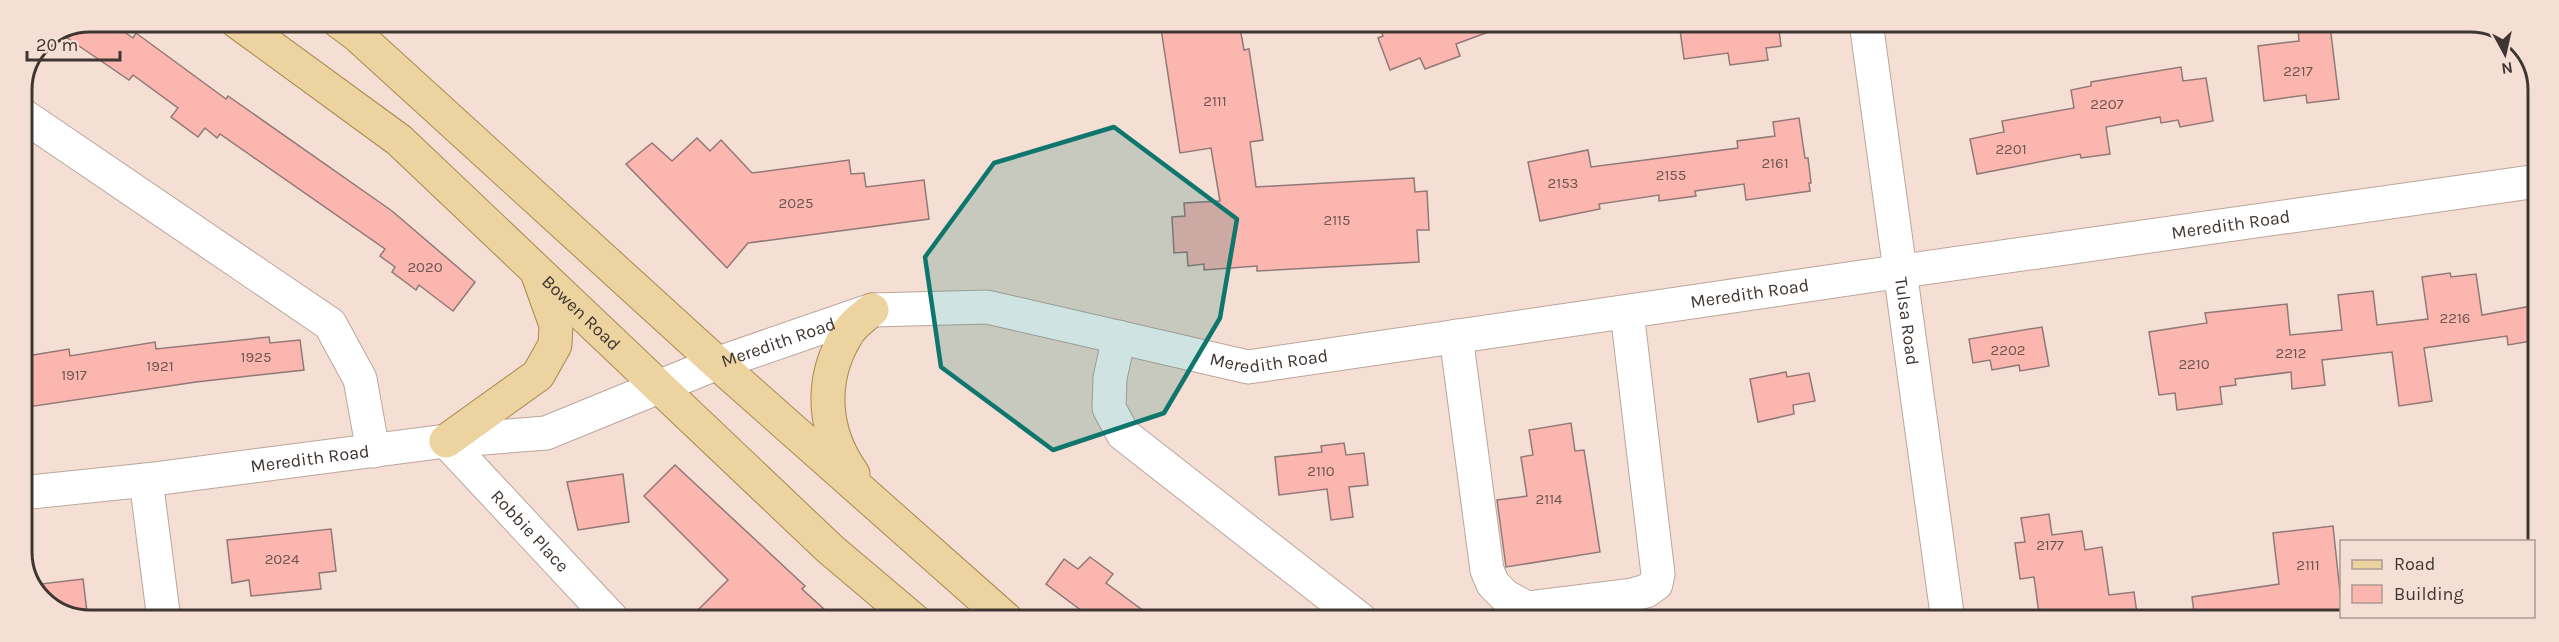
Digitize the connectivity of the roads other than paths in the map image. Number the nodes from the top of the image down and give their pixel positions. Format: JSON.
{"nodes":[{"id":1,"x":251,"y":32,"type":"edge"},
{"id":2,"x":353,"y":32,"type":"edge"},
{"id":3,"x":1867,"y":32,"type":"edge"},
{"id":4,"x":32,"y":121,"type":"edge"},
{"id":5,"x":2527,"y":183,"type":"edge"},
{"id":6,"x":535,"y":267,"type":"junction"},
{"id":7,"x":1902,"y":271,"type":"junction"},
{"id":8,"x":872,"y":309,"type":"junction"},
{"id":9,"x":1627,"y":312,"type":"junction"},
{"id":10,"x":1456,"y":336,"type":"junction"},
{"id":11,"x":1119,"y":338,"type":"junction"},
{"id":12,"x":717,"y":363,"type":"junction"},
{"id":13,"x":659,"y":386,"type":"junction"},
{"id":14,"x":446,"y":441,"type":"junction"},
{"id":15,"x":373,"y":451,"type":"junction"},
{"id":16,"x":146,"y":480,"type":"junction"},
{"id":17,"x":32,"y":492,"type":"edge"},
{"id":18,"x":871,"y":500,"type":"junction"},
{"id":19,"x":163,"y":610,"type":"edge"},
{"id":20,"x":604,"y":610,"type":"edge"},
{"id":21,"x":902,"y":610,"type":"edge"},
{"id":22,"x":995,"y":610,"type":"edge"},
{"id":23,"x":1347,"y":610,"type":"edge"},
{"id":24,"x":1947,"y":610,"type":"edge"}],
"edges":[{"from":1,"to":6,"type":"main road","name":"Bowen Road"},
{"from":2,"to":12,"type":"main road"},
{"from":3,"to":7,"type":"street","name":"Tulsa Road"},
{"from":4,"to":15,"type":"street"},
{"from":5,"to":7,"type":"street","name":"Meredith Road"},
{"from":6,"to":13,"type":"main road","name":"Bowen Road"},
{"from":6,"to":14,"type":"main road"},
{"from":7,"to":9,"type":"street","name":"Meredith Road"},
{"from":7,"to":24,"type":"street","name":"Tulsa Road"},
{"from":8,"to":11,"type":"street","name":"Meredith Road"},
{"from":8,"to":12,"type":"street","name":"Meredith Road"},
{"from":8,"to":18,"type":"main road"},
{"from":9,"to":10,"type":"street","name":"Meredith Road"},
{"from":9,"to":10,"type":"street"},
{"from":10,"to":11,"type":"street","name":"Meredith Road"},
{"from":11,"to":23,"type":"street"},
{"from":12,"to":13,"type":"street","name":"Meredith Road"},
{"from":12,"to":18,"type":"main road"},
{"from":13,"to":14,"type":"street","name":"Meredith Road"},
{"from":13,"to":21,"type":"main road","name":"Bowen Road"},
{"from":14,"to":15,"type":"street","name":"Meredith Road"},
{"from":14,"to":20,"type":"street","name":"Robbie Place"},
{"from":15,"to":16,"type":"street","name":"Meredith Road"},
{"from":16,"to":17,"type":"street","name":"Meredith Road"},
{"from":16,"to":19,"type":"street"},
{"from":18,"to":22,"type":"main road"}]}
